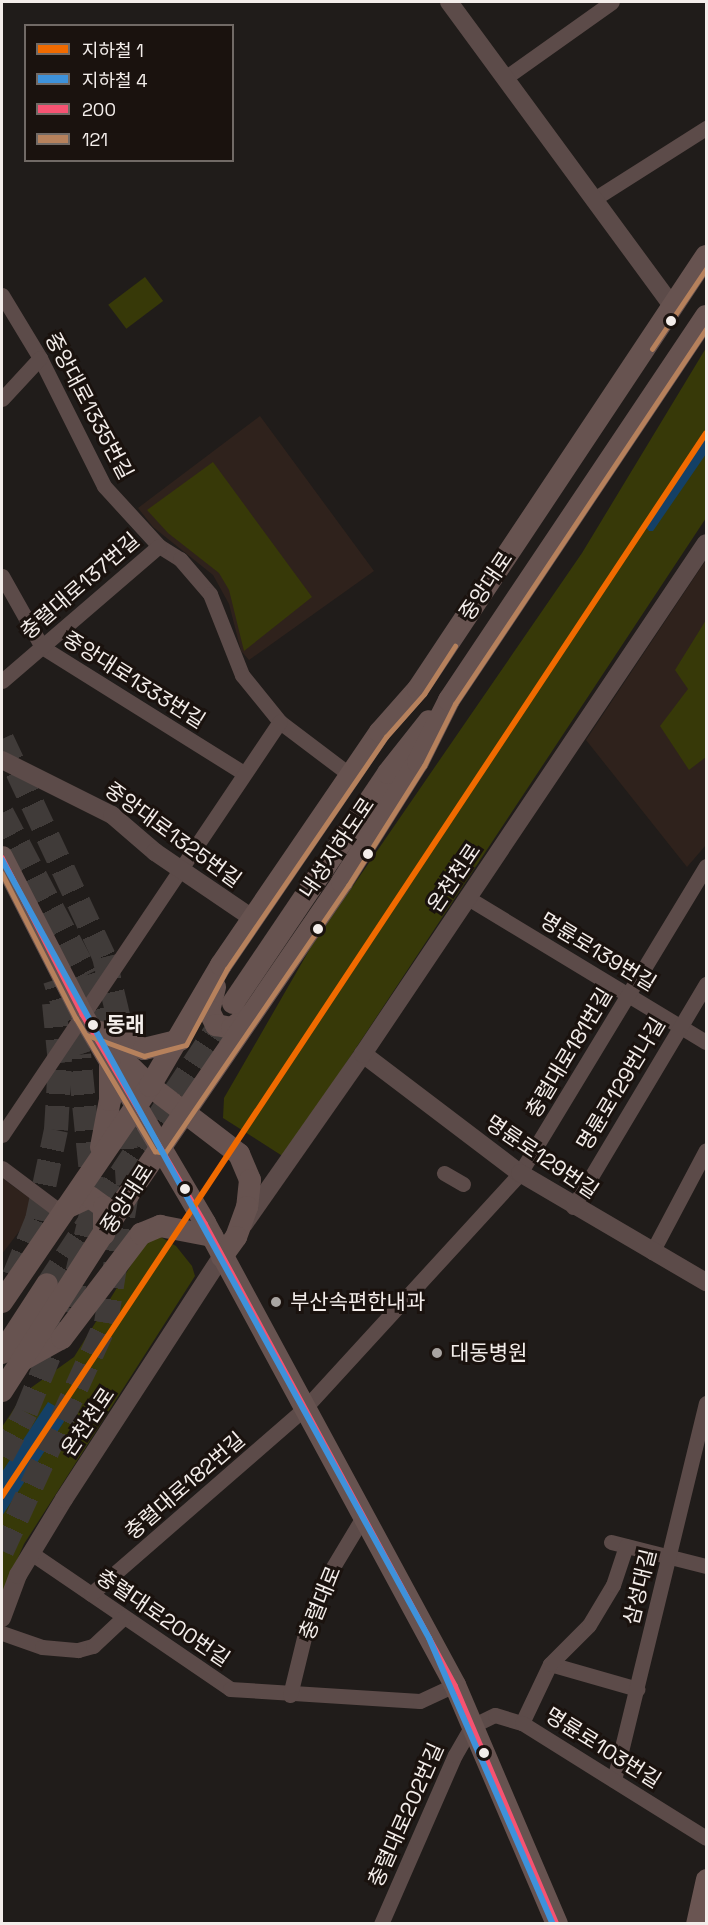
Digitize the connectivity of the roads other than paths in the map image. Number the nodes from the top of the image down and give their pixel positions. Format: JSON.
{"nodes":[{"id":1,"x":449,"y":2,"type":"edge"},
{"id":2,"x":612,"y":2,"type":"edge"},
{"id":3,"x":505,"y":78,"type":"junction"},
{"id":4,"x":706,"y":128,"type":"edge"},
{"id":5,"x":594,"y":199,"type":"junction"},
{"id":6,"x":706,"y":256,"type":"edge"},
{"id":7,"x":2,"y":295,"type":"edge"},
{"id":8,"x":672,"y":306,"type":"junction"},
{"id":9,"x":706,"y":316,"type":"edge"},
{"id":10,"x":40,"y":358,"type":"junction"},
{"id":11,"x":2,"y":399,"type":"edge"},
{"id":12,"x":706,"y":543,"type":"edge"},
{"id":13,"x":159,"y":546,"type":"junction"},
{"id":14,"x":2,"y":576,"type":"edge"},
{"id":15,"x":42,"y":647,"type":"junction"},
{"id":16,"x":2,"y":681,"type":"edge"},
{"id":17,"x":418,"y":689,"type":"junction"},
{"id":18,"x":449,"y":700,"type":"junction"},
{"id":19,"x":280,"y":722,"type":"junction"},
{"id":20,"x":2,"y":760,"type":"edge"},
{"id":21,"x":382,"y":769,"type":"junction"},
{"id":22,"x":244,"y":773,"type":"junction"},
{"id":23,"x":350,"y":775,"type":"junction"},
{"id":24,"x":706,"y":866,"type":"edge"},
{"id":25,"x":180,"y":870,"type":"junction"},
{"id":26,"x":5,"y":872,"type":"edge"},
{"id":27,"x":468,"y":898,"type":"junction"},
{"id":28,"x":252,"y":918,"type":"junction"},
{"id":29,"x":221,"y":965,"type":"junction"},
{"id":30,"x":706,"y":984,"type":"edge"},
{"id":31,"x":628,"y":995,"type":"junction"},
{"id":32,"x":237,"y":1004,"type":"junction"},
{"id":33,"x":86,"y":1021,"type":"junction"},
{"id":34,"x":680,"y":1026,"type":"junction"},
{"id":35,"x":180,"y":1040,"type":"junction"},
{"id":36,"x":706,"y":1042,"type":"edge"},
{"id":37,"x":363,"y":1054,"type":"junction"},
{"id":38,"x":110,"y":1060,"type":"junction"},
{"id":39,"x":150,"y":1086,"type":"junction"},
{"id":40,"x":136,"y":1107,"type":"junction"},
{"id":41,"x":185,"y":1112,"type":"junction"},
{"id":42,"x":2,"y":1135,"type":"edge"},
{"id":43,"x":161,"y":1147,"type":"junction"},
{"id":44,"x":706,"y":1150,"type":"edge"},
{"id":45,"x":96,"y":1164,"type":"junction"},
{"id":46,"x":2,"y":1168,"type":"edge"},
{"id":47,"x":444,"y":1173,"type":"dead end"},
{"id":48,"x":520,"y":1173,"type":"junction"},
{"id":49,"x":463,"y":1184,"type":"dead end"},
{"id":50,"x":573,"y":1207,"type":"junction"},
{"id":51,"x":64,"y":1211,"type":"junction"},
{"id":52,"x":104,"y":1233,"type":"junction"},
{"id":53,"x":220,"y":1243,"type":"junction"},
{"id":54,"x":652,"y":1252,"type":"junction"},
{"id":55,"x":706,"y":1282,"type":"edge"},
{"id":56,"x":2,"y":1302,"type":"edge"},
{"id":57,"x":2,"y":1332,"type":"edge"},
{"id":58,"x":11,"y":1357,"type":"edge"},
{"id":59,"x":2,"y":1391,"type":"edge"},
{"id":60,"x":706,"y":1403,"type":"edge"},
{"id":61,"x":305,"y":1408,"type":"junction"},
{"id":62,"x":363,"y":1517,"type":"junction"},
{"id":63,"x":32,"y":1553,"type":"junction"},
{"id":64,"x":669,"y":1556,"type":"junction"},
{"id":65,"x":706,"y":1566,"type":"edge"},
{"id":66,"x":91,"y":1594,"type":"junction"},
{"id":67,"x":124,"y":1617,"type":"junction"},
{"id":68,"x":2,"y":1618,"type":"edge"},
{"id":69,"x":2,"y":1633,"type":"edge"},
{"id":70,"x":550,"y":1664,"type":"junction"},
{"id":71,"x":455,"y":1685,"type":"junction"},
{"id":72,"x":637,"y":1689,"type":"junction"},
{"id":73,"x":290,"y":1695,"type":"junction"},
{"id":74,"x":522,"y":1723,"type":"junction"},
{"id":75,"x":472,"y":1726,"type":"junction"},
{"id":76,"x":614,"y":1780,"type":"junction"},
{"id":77,"x":706,"y":1838,"type":"edge"},
{"id":78,"x":706,"y":1879,"type":"edge"},
{"id":79,"x":700,"y":1920,"type":"edge"},
{"id":80,"x":382,"y":1923,"type":"edge"},
{"id":81,"x":557,"y":1923,"type":"edge"}],
"edges":[{"from":1,"to":3,"type":"street"},
{"from":2,"to":3,"type":"street"},
{"from":3,"to":5,"type":"street"},
{"from":4,"to":5,"type":"street"},
{"from":5,"to":8,"type":"street"},
{"from":6,"to":8,"type":"main road","name":"중앙대로"},
{"from":7,"to":10,"type":"street","name":"중앙대로1335번길"},
{"from":8,"to":17,"type":"main road","name":"중앙대로"},
{"from":9,"to":18,"type":"main road","name":"중앙대로"},
{"from":10,"to":11,"type":"street"},
{"from":10,"to":13,"type":"street","name":"중앙대로1335번길"},
{"from":12,"to":27,"type":"street","name":"온천천로"},
{"from":13,"to":15,"type":"street","name":"충렬대로137번길"},
{"from":13,"to":19,"type":"street","name":"중앙대로1335번길"},
{"from":14,"to":15,"type":"street","name":"중앙대로1333번길"},
{"from":15,"to":16,"type":"street","name":"충렬대로137번길"},
{"from":15,"to":22,"type":"street","name":"중앙대로1333번길"},
{"from":17,"to":21,"type":"main road","name":"내성지하도로"},
{"from":17,"to":23,"type":"main road","name":"중앙대로"},
{"from":18,"to":21,"type":"main road","name":"내성지하도로"},
{"from":18,"to":32,"type":"main road","name":"중앙대로"},
{"from":19,"to":22,"type":"street"},
{"from":19,"to":23,"type":"street","name":"중앙대로1335번길"},
{"from":20,"to":25,"type":"street","name":"중앙대로1325번길"},
{"from":21,"to":32,"type":"main road","name":"내성지하도로"},
{"from":22,"to":25,"type":"street"},
{"from":23,"to":28,"type":"main road","name":"중앙대로"},
{"from":24,"to":31,"type":"street","name":"충렬대로181번길"},
{"from":25,"to":28,"type":"street","name":"중앙대로1325번길"},
{"from":25,"to":33,"type":"street"},
{"from":26,"to":33,"type":"main road"},
{"from":27,"to":31,"type":"street","name":"명륜로139번길"},
{"from":27,"to":37,"type":"street","name":"온천천로"},
{"from":28,"to":29,"type":"main road","name":"중앙대로"},
{"from":29,"to":32,"type":"main road"},
{"from":29,"to":35,"type":"main road","name":"중앙대로"},
{"from":30,"to":34,"type":"street","name":"명륜로129번나길"},
{"from":31,"to":34,"type":"street","name":"명륜로139번길"},
{"from":31,"to":48,"type":"street","name":"충렬대로181번길"},
{"from":32,"to":41,"type":"main road","name":"중앙대로"},
{"from":33,"to":35,"type":"main road"},
{"from":33,"to":38,"type":"main road"},
{"from":33,"to":39,"type":"main road"},
{"from":33,"to":42,"type":"street"},
{"from":34,"to":36,"type":"street","name":"명륜로139번길"},
{"from":34,"to":50,"type":"street","name":"명륜로129번나길"},
{"from":35,"to":39,"type":"main road","name":"중앙대로"},
{"from":37,"to":48,"type":"street","name":"명륜로129번길"},
{"from":37,"to":53,"type":"street","name":"온천천로"},
{"from":38,"to":40,"type":"main road"},
{"from":38,"to":45,"type":"main road"},
{"from":39,"to":40,"type":"main road","name":"중앙대로"},
{"from":39,"to":41,"type":"main road"},
{"from":40,"to":43,"type":"main road"},
{"from":40,"to":45,"type":"main road","name":"중앙대로"},
{"from":41,"to":43,"type":"main road","name":"중앙대로"},
{"from":41,"to":53,"type":"main road"},
{"from":43,"to":52,"type":"main road","name":"중앙대로"},
{"from":43,"to":53,"type":"main road"},
{"from":44,"to":54,"type":"street"},
{"from":45,"to":51,"type":"main road","name":"중앙대로"},
{"from":46,"to":51,"type":"street"},
{"from":47,"to":49,"type":"street"},
{"from":48,"to":50,"type":"street","name":"명륜로129번길"},
{"from":48,"to":61,"type":"street","name":"충렬대로181번길"},
{"from":50,"to":54,"type":"street","name":"명륜로129번길"},
{"from":51,"to":52,"type":"main road"},
{"from":51,"to":56,"type":"main road","name":"중앙대로"},
{"from":52,"to":58,"type":"main road","name":"중앙대로"},
{"from":53,"to":58,"type":"main road"},
{"from":53,"to":61,"type":"main road"},
{"from":53,"to":63,"type":"street","name":"온천천로"},
{"from":54,"to":55,"type":"street","name":"명륜로129번길"},
{"from":57,"to":58,"type":"main road"},
{"from":58,"to":59,"type":"main road","name":"중앙대로"},
{"from":60,"to":64,"type":"street","name":"삼성대길"},
{"from":61,"to":62,"type":"main road"},
{"from":61,"to":66,"type":"street","name":"충렬대로182번길"},
{"from":62,"to":71,"type":"main road"},
{"from":62,"to":73,"type":"street","name":"충렬대로"},
{"from":63,"to":66,"type":"street","name":"충렬대로200번길"},
{"from":63,"to":68,"type":"street","name":"온천천로"},
{"from":64,"to":65,"type":"street"},
{"from":64,"to":70,"type":"street"},
{"from":64,"to":72,"type":"street","name":"삼성대길"},
{"from":66,"to":67,"type":"street","name":"충렬대로200번길"},
{"from":67,"to":69,"type":"street"},
{"from":67,"to":73,"type":"street","name":"충렬대로200번길"},
{"from":70,"to":72,"type":"street"},
{"from":70,"to":74,"type":"street"},
{"from":71,"to":73,"type":"street","name":"충렬대로200번길"},
{"from":71,"to":75,"type":"main road"},
{"from":72,"to":76,"type":"street","name":"삼성대길"},
{"from":74,"to":75,"type":"street","name":"명륜로103번길"},
{"from":74,"to":76,"type":"street","name":"명륜로103번길"},
{"from":75,"to":80,"type":"street","name":"충렬대로202번길"},
{"from":75,"to":81,"type":"main road"},
{"from":76,"to":77,"type":"street","name":"명륜로103번길"},
{"from":78,"to":79,"type":"main road"}]}
